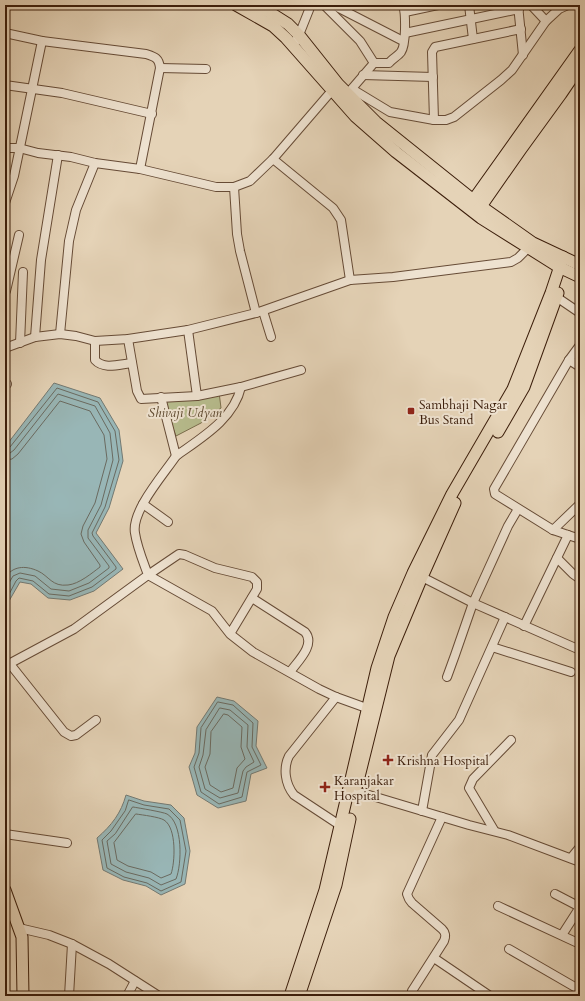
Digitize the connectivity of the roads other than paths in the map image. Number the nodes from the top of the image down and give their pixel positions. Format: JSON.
{"nodes":[{"id":1,"x":236,"y":5,"type":"edge"},
{"id":2,"x":255,"y":5,"type":"edge"},
{"id":3,"x":311,"y":5,"type":"edge"},
{"id":4,"x":324,"y":5,"type":"edge"},
{"id":5,"x":333,"y":5,"type":"edge"},
{"id":6,"x":438,"y":5,"type":"edge"},
{"id":7,"x":469,"y":5,"type":"edge"},
{"id":8,"x":531,"y":5,"type":"edge"},
{"id":9,"x":568,"y":5,"type":"edge"},
{"id":10,"x":425,"y":6,"type":"edge"},
{"id":11,"x":518,"y":7,"type":"edge"},
{"id":12,"x":404,"y":8,"type":"edge"},
{"id":13,"x":471,"y":19,"type":"junction"},
{"id":14,"x":546,"y":21,"type":"junction"},
{"id":15,"x":520,"y":29,"type":"junction"},
{"id":16,"x":5,"y":33,"type":"edge"},
{"id":17,"x":299,"y":35,"type":"junction"},
{"id":18,"x":404,"y":37,"type":"junction"},
{"id":19,"x":473,"y":39,"type":"junction"},
{"id":20,"x":42,"y":40,"type":"junction"},
{"id":21,"x":293,"y":46,"type":"junction"},
{"id":22,"x":580,"y":50,"type":"edge"},
{"id":23,"x":523,"y":55,"type":"junction"},
{"id":24,"x":374,"y":63,"type":"junction"},
{"id":25,"x":580,"y":66,"type":"edge"},
{"id":26,"x":160,"y":68,"type":"junction"},
{"id":27,"x":206,"y":69,"type":"dead end"},
{"id":28,"x":363,"y":75,"type":"junction"},
{"id":29,"x":433,"y":77,"type":"junction"},
{"id":30,"x":5,"y":85,"type":"edge"},
{"id":31,"x":335,"y":87,"type":"junction"},
{"id":32,"x":31,"y":89,"type":"junction"},
{"id":33,"x":350,"y":91,"type":"junction"},
{"id":34,"x":152,"y":114,"type":"junction"},
{"id":35,"x":434,"y":120,"type":"junction"},
{"id":36,"x":5,"y":148,"type":"edge"},
{"id":37,"x":19,"y":148,"type":"junction"},
{"id":38,"x":58,"y":155,"type":"junction"},
{"id":39,"x":273,"y":158,"type":"junction"},
{"id":40,"x":95,"y":163,"type":"junction"},
{"id":41,"x":140,"y":169,"type":"junction"},
{"id":42,"x":234,"y":187,"type":"junction"},
{"id":43,"x":5,"y":203,"type":"edge"},
{"id":44,"x":475,"y":207,"type":"junction"},
{"id":45,"x":18,"y":235,"type":"dead end"},
{"id":46,"x":531,"y":246,"type":"junction"},
{"id":47,"x":564,"y":264,"type":"junction"},
{"id":48,"x":580,"y":265,"type":"edge"},
{"id":49,"x":22,"y":272,"type":"dead end"},
{"id":50,"x":580,"y":277,"type":"edge"},
{"id":51,"x":350,"y":280,"type":"junction"},
{"id":52,"x":5,"y":290,"type":"edge"},
{"id":53,"x":554,"y":295,"type":"junction"},
{"id":54,"x":5,"y":306,"type":"edge"},
{"id":55,"x":259,"y":312,"type":"junction"},
{"id":56,"x":580,"y":312,"type":"edge"},
{"id":57,"x":5,"y":326,"type":"edge"},
{"id":58,"x":188,"y":330,"type":"junction"},
{"id":59,"x":60,"y":334,"type":"junction"},
{"id":60,"x":5,"y":335,"type":"edge"},
{"id":61,"x":35,"y":337,"type":"junction"},
{"id":62,"x":271,"y":337,"type":"dead end"},
{"id":63,"x":128,"y":339,"type":"junction"},
{"id":64,"x":95,"y":342,"type":"junction"},
{"id":65,"x":20,"y":343,"type":"junction"},
{"id":66,"x":580,"y":345,"type":"edge"},
{"id":67,"x":5,"y":348,"type":"edge"},
{"id":68,"x":570,"y":360,"type":"junction"},
{"id":69,"x":132,"y":363,"type":"junction"},
{"id":70,"x":580,"y":367,"type":"edge"},
{"id":71,"x":301,"y":370,"type":"dead end"},
{"id":72,"x":241,"y":387,"type":"junction"},
{"id":73,"x":198,"y":396,"type":"junction"},
{"id":74,"x":161,"y":398,"type":"junction"},
{"id":75,"x":176,"y":456,"type":"junction"},
{"id":76,"x":143,"y":504,"type":"junction"},
{"id":77,"x":580,"y":504,"type":"edge"},
{"id":78,"x":518,"y":509,"type":"junction"},
{"id":79,"x":168,"y":522,"type":"dead end"},
{"id":80,"x":553,"y":530,"type":"junction"},
{"id":81,"x":568,"y":535,"type":"junction"},
{"id":82,"x":580,"y":539,"type":"edge"},
{"id":83,"x":557,"y":558,"type":"junction"},
{"id":84,"x":148,"y":575,"type":"junction"},
{"id":85,"x":418,"y":575,"type":"junction"},
{"id":86,"x":580,"y":579,"type":"edge"},
{"id":87,"x":252,"y":598,"type":"junction"},
{"id":88,"x":473,"y":603,"type":"junction"},
{"id":89,"x":505,"y":617,"type":"junction"},
{"id":90,"x":524,"y":626,"type":"junction"},
{"id":91,"x":230,"y":634,"type":"junction"},
{"id":92,"x":492,"y":647,"type":"junction"},
{"id":93,"x":580,"y":650,"type":"edge"},
{"id":94,"x":8,"y":665,"type":"edge"},
{"id":95,"x":290,"y":672,"type":"junction"},
{"id":96,"x":571,"y":672,"type":"dead end"},
{"id":97,"x":447,"y":677,"type":"dead end"},
{"id":98,"x":336,"y":697,"type":"junction"},
{"id":99,"x":371,"y":710,"type":"junction"},
{"id":100,"x":96,"y":720,"type":"dead end"},
{"id":101,"x":511,"y":740,"type":"dead end"},
{"id":102,"x":352,"y":790,"type":"junction"},
{"id":103,"x":422,"y":811,"type":"junction"},
{"id":104,"x":442,"y":817,"type":"junction"},
{"id":105,"x":341,"y":826,"type":"junction"},
{"id":106,"x":494,"y":830,"type":"junction"},
{"id":107,"x":5,"y":834,"type":"edge"},
{"id":108,"x":66,"y":843,"type":"dead end"},
{"id":109,"x":580,"y":847,"type":"edge"},
{"id":110,"x":571,"y":858,"type":"junction"},
{"id":111,"x":580,"y":862,"type":"edge"},
{"id":112,"x":5,"y":890,"type":"edge"},
{"id":113,"x":555,"y":894,"type":"dead end"},
{"id":114,"x":498,"y":906,"type":"dead end"},
{"id":115,"x":580,"y":907,"type":"edge"},
{"id":116,"x":19,"y":928,"type":"junction"},
{"id":117,"x":562,"y":936,"type":"junction"},
{"id":118,"x":72,"y":944,"type":"junction"},
{"id":119,"x":580,"y":944,"type":"edge"},
{"id":120,"x":508,"y":949,"type":"dead end"},
{"id":121,"x":434,"y":958,"type":"junction"},
{"id":122,"x":134,"y":981,"type":"junction"},
{"id":123,"x":580,"y":990,"type":"edge"},
{"id":124,"x":477,"y":993,"type":"edge"},
{"id":125,"x":23,"y":996,"type":"edge"},
{"id":126,"x":69,"y":996,"type":"edge"},
{"id":127,"x":127,"y":996,"type":"edge"},
{"id":128,"x":159,"y":996,"type":"edge"},
{"id":129,"x":290,"y":996,"type":"edge"},
{"id":130,"x":299,"y":996,"type":"edge"},
{"id":131,"x":411,"y":996,"type":"edge"},
{"id":132,"x":490,"y":996,"type":"edge"}],
"edges":[{"from":1,"to":21,"type":"main road"},
{"from":2,"to":17,"type":"main road"},
{"from":3,"to":17,"type":"street"},
{"from":4,"to":24,"type":"street"},
{"from":5,"to":18,"type":"street"},
{"from":6,"to":10,"type":"street"},
{"from":7,"to":13,"type":"street"},
{"from":8,"to":14,"type":"street"},
{"from":9,"to":14,"type":"street"},
{"from":10,"to":12,"type":"street"},
{"from":11,"to":13,"type":"street"},
{"from":11,"to":15,"type":"street"},
{"from":12,"to":18,"type":"street"},
{"from":13,"to":18,"type":"street"},
{"from":13,"to":19,"type":"street"},
{"from":14,"to":23,"type":"street"},
{"from":15,"to":19,"type":"street"},
{"from":15,"to":23,"type":"street"},
{"from":16,"to":20,"type":"street"},
{"from":17,"to":21,"type":"street"},
{"from":17,"to":31,"type":"main road"},
{"from":18,"to":24,"type":"street"},
{"from":19,"to":29,"type":"street"},
{"from":20,"to":26,"type":"street"},
{"from":20,"to":32,"type":"street"},
{"from":21,"to":31,"type":"main road"},
{"from":22,"to":44,"type":"main road"},
{"from":23,"to":35,"type":"street"},
{"from":24,"to":28,"type":"street"},
{"from":25,"to":44,"type":"main road"},
{"from":26,"to":27,"type":"street"},
{"from":26,"to":34,"type":"street"},
{"from":28,"to":29,"type":"street"},
{"from":28,"to":33,"type":"street"},
{"from":29,"to":35,"type":"street"},
{"from":30,"to":32,"type":"street"},
{"from":31,"to":33,"type":"main road"},
{"from":31,"to":39,"type":"street"},
{"from":31,"to":44,"type":"main road"},
{"from":32,"to":34,"type":"street"},
{"from":32,"to":37,"type":"street"},
{"from":33,"to":35,"type":"street"},
{"from":33,"to":44,"type":"main road"},
{"from":34,"to":41,"type":"street"},
{"from":36,"to":37,"type":"street"},
{"from":37,"to":38,"type":"street"},
{"from":37,"to":43,"type":"street"},
{"from":38,"to":40,"type":"street"},
{"from":38,"to":61,"type":"street"},
{"from":39,"to":42,"type":"street"},
{"from":39,"to":51,"type":"street"},
{"from":40,"to":41,"type":"street"},
{"from":40,"to":59,"type":"street"},
{"from":41,"to":42,"type":"street"},
{"from":42,"to":55,"type":"street"},
{"from":44,"to":46,"type":"main road"},
{"from":45,"to":52,"type":"street"},
{"from":46,"to":47,"type":"main road"},
{"from":46,"to":51,"type":"street"},
{"from":47,"to":48,"type":"main road"},
{"from":47,"to":50,"type":"main road"},
{"from":47,"to":53,"type":"main road"},
{"from":49,"to":65,"type":"street"},
{"from":51,"to":55,"type":"street"},
{"from":52,"to":54,"type":"street"},
{"from":53,"to":56,"type":"street"},
{"from":53,"to":85,"type":"main road"},
{"from":55,"to":58,"type":"street"},
{"from":55,"to":62,"type":"street"},
{"from":57,"to":60,"type":"street"},
{"from":58,"to":63,"type":"street"},
{"from":58,"to":73,"type":"street"},
{"from":59,"to":61,"type":"street"},
{"from":59,"to":64,"type":"street"},
{"from":61,"to":65,"type":"street"},
{"from":63,"to":64,"type":"street"},
{"from":63,"to":69,"type":"street"},
{"from":64,"to":69,"type":"street"},
{"from":65,"to":67,"type":"street"},
{"from":66,"to":68,"type":"street"},
{"from":68,"to":70,"type":"street"},
{"from":68,"to":78,"type":"street"},
{"from":69,"to":74,"type":"street"},
{"from":71,"to":72,"type":"street"},
{"from":72,"to":73,"type":"street"},
{"from":72,"to":75,"type":"street"},
{"from":73,"to":74,"type":"street"},
{"from":74,"to":75,"type":"street"},
{"from":75,"to":76,"type":"street"},
{"from":76,"to":79,"type":"street"},
{"from":76,"to":84,"type":"street"},
{"from":77,"to":80,"type":"street"},
{"from":78,"to":80,"type":"street"},
{"from":78,"to":88,"type":"street"},
{"from":80,"to":81,"type":"street"},
{"from":81,"to":82,"type":"street"},
{"from":81,"to":83,"type":"street"},
{"from":83,"to":86,"type":"street"},
{"from":83,"to":90,"type":"street"},
{"from":84,"to":87,"type":"street"},
{"from":84,"to":91,"type":"street"},
{"from":84,"to":94,"type":"street"},
{"from":85,"to":88,"type":"street"},
{"from":85,"to":99,"type":"main road"},
{"from":87,"to":91,"type":"street"},
{"from":87,"to":95,"type":"street"},
{"from":88,"to":89,"type":"street"},
{"from":88,"to":97,"type":"street"},
{"from":89,"to":90,"type":"street"},
{"from":89,"to":92,"type":"street"},
{"from":90,"to":93,"type":"street"},
{"from":91,"to":95,"type":"street"},
{"from":92,"to":96,"type":"street"},
{"from":92,"to":103,"type":"street"},
{"from":94,"to":100,"type":"street"},
{"from":95,"to":98,"type":"street"},
{"from":98,"to":99,"type":"street"},
{"from":98,"to":105,"type":"street"},
{"from":99,"to":102,"type":"main road"},
{"from":99,"to":102,"type":"main road"},
{"from":101,"to":106,"type":"street"},
{"from":102,"to":103,"type":"street"},
{"from":102,"to":105,"type":"main road"},
{"from":102,"to":130,"type":"main road"},
{"from":103,"to":104,"type":"street"},
{"from":104,"to":106,"type":"street"},
{"from":104,"to":121,"type":"street"},
{"from":105,"to":129,"type":"main road"},
{"from":106,"to":110,"type":"street"},
{"from":107,"to":108,"type":"street"},
{"from":109,"to":110,"type":"street"},
{"from":110,"to":111,"type":"street"},
{"from":112,"to":116,"type":"main road"},
{"from":113,"to":115,"type":"street"},
{"from":114,"to":117,"type":"street"},
{"from":115,"to":117,"type":"street"},
{"from":116,"to":118,"type":"street"},
{"from":116,"to":125,"type":"main road"},
{"from":117,"to":119,"type":"street"},
{"from":118,"to":122,"type":"street"},
{"from":118,"to":126,"type":"street"},
{"from":120,"to":123,"type":"street"},
{"from":121,"to":124,"type":"street"},
{"from":121,"to":131,"type":"street"},
{"from":122,"to":127,"type":"street"},
{"from":122,"to":128,"type":"street"},
{"from":124,"to":132,"type":"street"}]}
